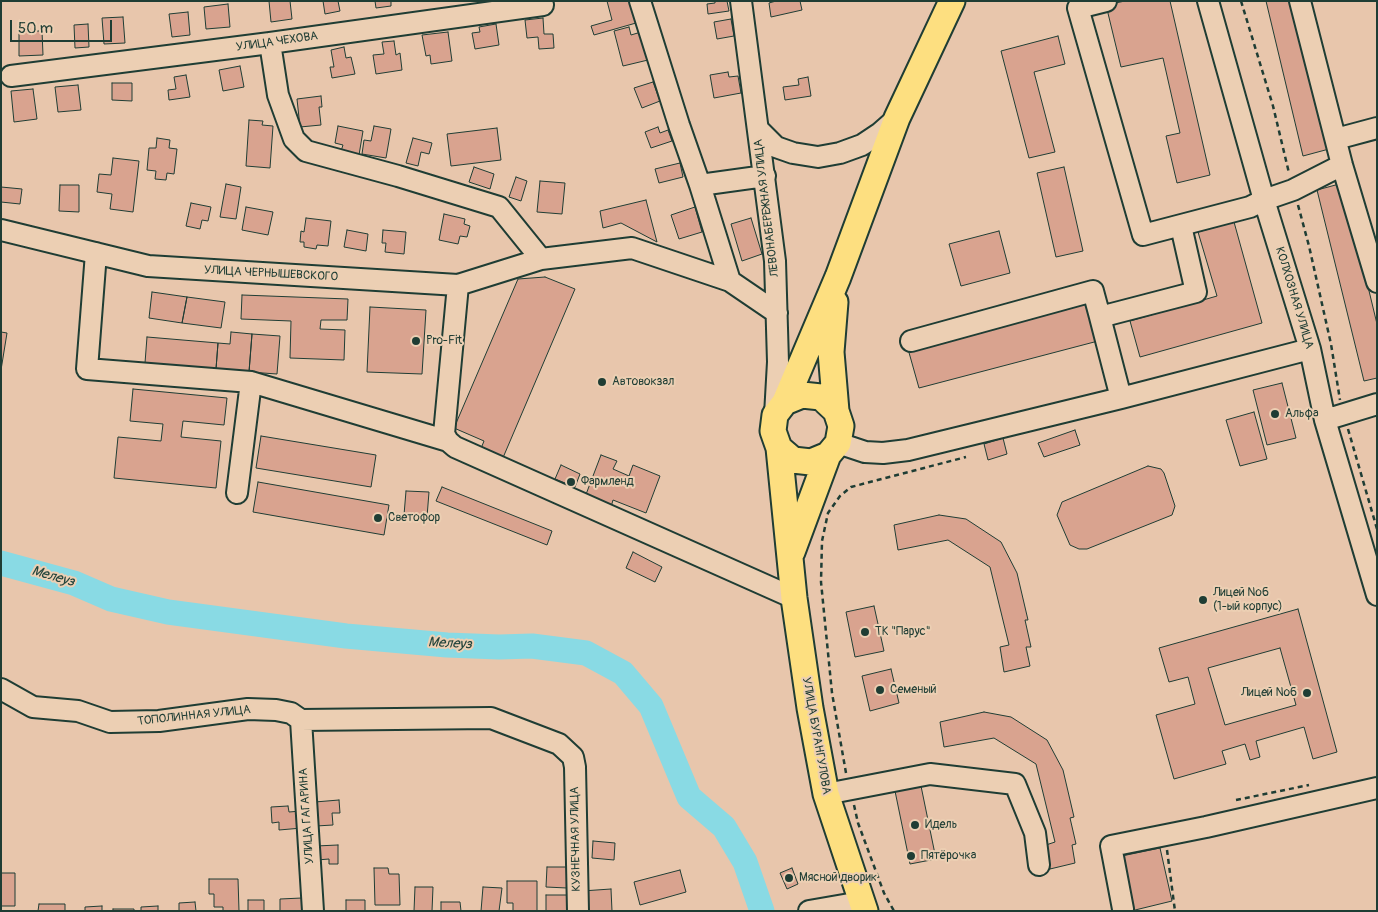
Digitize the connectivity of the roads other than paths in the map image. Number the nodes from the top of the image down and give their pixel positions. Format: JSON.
{"nodes":[{"id":1,"x":640,"y":1,"type":"edge"},
{"id":2,"x":741,"y":1,"type":"edge"},
{"id":3,"x":952,"y":1,"type":"edge"},
{"id":4,"x":1106,"y":1,"type":"edge"},
{"id":5,"x":1208,"y":1,"type":"edge"},
{"id":6,"x":1300,"y":1,"type":"edge"},
{"id":7,"x":543,"y":5,"type":"dead end"},
{"id":8,"x":270,"y":43,"type":"junction"},
{"id":9,"x":11,"y":76,"type":"dead end"},
{"id":10,"x":897,"y":118,"type":"junction"},
{"id":11,"x":1377,"y":128,"type":"edge"},
{"id":12,"x":758,"y":129,"type":"junction"},
{"id":13,"x":1336,"y":139,"type":"junction"},
{"id":14,"x":1342,"y":165,"type":"junction"},
{"id":15,"x":765,"y":176,"type":"junction"},
{"id":16,"x":700,"y":185,"type":"junction"},
{"id":17,"x":1264,"y":200,"type":"junction"},
{"id":18,"x":1180,"y":226,"type":"junction"},
{"id":19,"x":1,"y":230,"type":"edge"},
{"id":20,"x":96,"y":254,"type":"junction"},
{"id":21,"x":541,"y":259,"type":"junction"},
{"id":22,"x":838,"y":277,"type":"junction"},
{"id":23,"x":730,"y":281,"type":"junction"},
{"id":24,"x":1377,"y":282,"type":"edge"},
{"id":25,"x":458,"y":285,"type":"junction"},
{"id":26,"x":777,"y":312,"type":"junction"},
{"id":27,"x":1100,"y":318,"type":"junction"},
{"id":28,"x":911,"y":341,"type":"dead end"},
{"id":29,"x":1310,"y":349,"type":"junction"},
{"id":30,"x":251,"y":382,"type":"junction"},
{"id":31,"x":1121,"y":398,"type":"junction"},
{"id":32,"x":1377,"y":404,"type":"edge"},
{"id":33,"x":780,"y":409,"type":"junction"},
{"id":34,"x":836,"y":411,"type":"junction"},
{"id":35,"x":1334,"y":417,"type":"junction"},
{"id":36,"x":448,"y":441,"type":"junction"},
{"id":37,"x":779,"y":448,"type":"junction"},
{"id":38,"x":833,"y":449,"type":"junction"},
{"id":39,"x":237,"y":493,"type":"dead end"},
{"id":40,"x":791,"y":557,"type":"junction"},
{"id":41,"x":1377,"y":595,"type":"edge"},
{"id":42,"x":794,"y":598,"type":"junction"},
{"id":43,"x":1,"y":689,"type":"edge"},
{"id":44,"x":301,"y":720,"type":"junction"},
{"id":45,"x":1377,"y":788,"type":"edge"},
{"id":46,"x":838,"y":792,"type":"junction"},
{"id":47,"x":1039,"y":865,"type":"dead end"},
{"id":48,"x":863,"y":906,"type":"edge"},
{"id":49,"x":1123,"y":909,"type":"dead end"},
{"id":50,"x":313,"y":911,"type":"edge"},
{"id":51,"x":578,"y":911,"type":"edge"},
{"id":52,"x":809,"y":911,"type":"edge"}],
"edges":[{"from":1,"to":16,"type":"street"},
{"from":2,"to":12,"type":"street","name":"ЛЕВОНАБЕРЕЖНАЯ УЛИЦА"},
{"from":3,"to":10,"type":"main road"},
{"from":4,"to":18,"type":"street"},
{"from":5,"to":17,"type":"street","name":"КОЛХОЗНАЯ УЛИЦА"},
{"from":6,"to":13,"type":"street"},
{"from":7,"to":8,"type":"street","name":"УЛИЦА ЧЕХОВА"},
{"from":8,"to":9,"type":"street","name":"УЛИЦА ЧЕХОВА"},
{"from":8,"to":21,"type":"street"},
{"from":10,"to":12,"type":"street"},
{"from":10,"to":22,"type":"main road"},
{"from":11,"to":13,"type":"street"},
{"from":12,"to":15,"type":"street","name":"ЛЕВОНАБЕРЕЖНАЯ УЛИЦА"},
{"from":13,"to":14,"type":"street"},
{"from":14,"to":17,"type":"street"},
{"from":14,"to":24,"type":"street"},
{"from":15,"to":16,"type":"street"},
{"from":15,"to":26,"type":"street","name":"ЛЕВОНАБЕРЕЖНАЯ УЛИЦА"},
{"from":16,"to":23,"type":"street"},
{"from":17,"to":18,"type":"street"},
{"from":17,"to":29,"type":"street","name":"КОЛХОЗНАЯ УЛИЦА"},
{"from":18,"to":27,"type":"street"},
{"from":19,"to":20,"type":"street","name":"УЛИЦА ЧЕРНЫШЕВСКОГО"},
{"from":20,"to":25,"type":"street","name":"УЛИЦА ЧЕРНЫШЕВСКОГО"},
{"from":20,"to":30,"type":"street"},
{"from":21,"to":23,"type":"street","name":"УЛИЦА ЧЕРНЫШЕВСКОГО"},
{"from":21,"to":25,"type":"street","name":"УЛИЦА ЧЕРНЫШЕВСКОГО"},
{"from":22,"to":33,"type":"main road","name":"УЛИЦА БУРАНГУЛОВА"},
{"from":22,"to":34,"type":"main road","name":"УЛИЦА БУРАНГУЛОВА"},
{"from":23,"to":26,"type":"street","name":"УЛИЦА ЧЕРНЫШЕВСКОГО"},
{"from":25,"to":36,"type":"street"},
{"from":26,"to":33,"type":"street","name":"ЛЕВОНАБЕРЕЖНАЯ УЛИЦА"},
{"from":27,"to":28,"type":"street"},
{"from":27,"to":31,"type":"street"},
{"from":29,"to":31,"type":"street"},
{"from":29,"to":35,"type":"street","name":"КОЛХОЗНАЯ УЛИЦА"},
{"from":30,"to":36,"type":"street"},
{"from":30,"to":39,"type":"street"},
{"from":31,"to":38,"type":"street"},
{"from":32,"to":35,"type":"street"},
{"from":33,"to":34,"type":"main road"},
{"from":33,"to":37,"type":"main road","name":"УЛИЦА БУРАНГУЛОВА"},
{"from":34,"to":38,"type":"main road","name":"УЛИЦА БУРАНГУЛОВА"},
{"from":35,"to":41,"type":"street","name":"КОЛХОЗНАЯ УЛИЦА"},
{"from":36,"to":42,"type":"street"},
{"from":37,"to":38,"type":"main road"},
{"from":37,"to":40,"type":"main road","name":"УЛИЦА БУРАНГУЛОВА"},
{"from":38,"to":40,"type":"main road","name":"УЛИЦА БУРАНГУЛОВА"},
{"from":40,"to":42,"type":"main road","name":"УЛИЦА БУРАНГУЛОВА"},
{"from":42,"to":46,"type":"main road","name":"УЛИЦА БУРАНГУЛОВА"},
{"from":43,"to":44,"type":"street","name":"ТОПОЛИННАЯ УЛИЦА"},
{"from":44,"to":50,"type":"street","name":"УЛИЦА ГАГАРИНА"},
{"from":44,"to":51,"type":"street","name":"КУЗНЕЧНАЯ УЛИЦА"},
{"from":45,"to":49,"type":"street"},
{"from":46,"to":47,"type":"street"},
{"from":46,"to":48,"type":"main road","name":"УЛИЦА БУРАНГУЛОВА"},
{"from":48,"to":52,"type":"street"}]}
